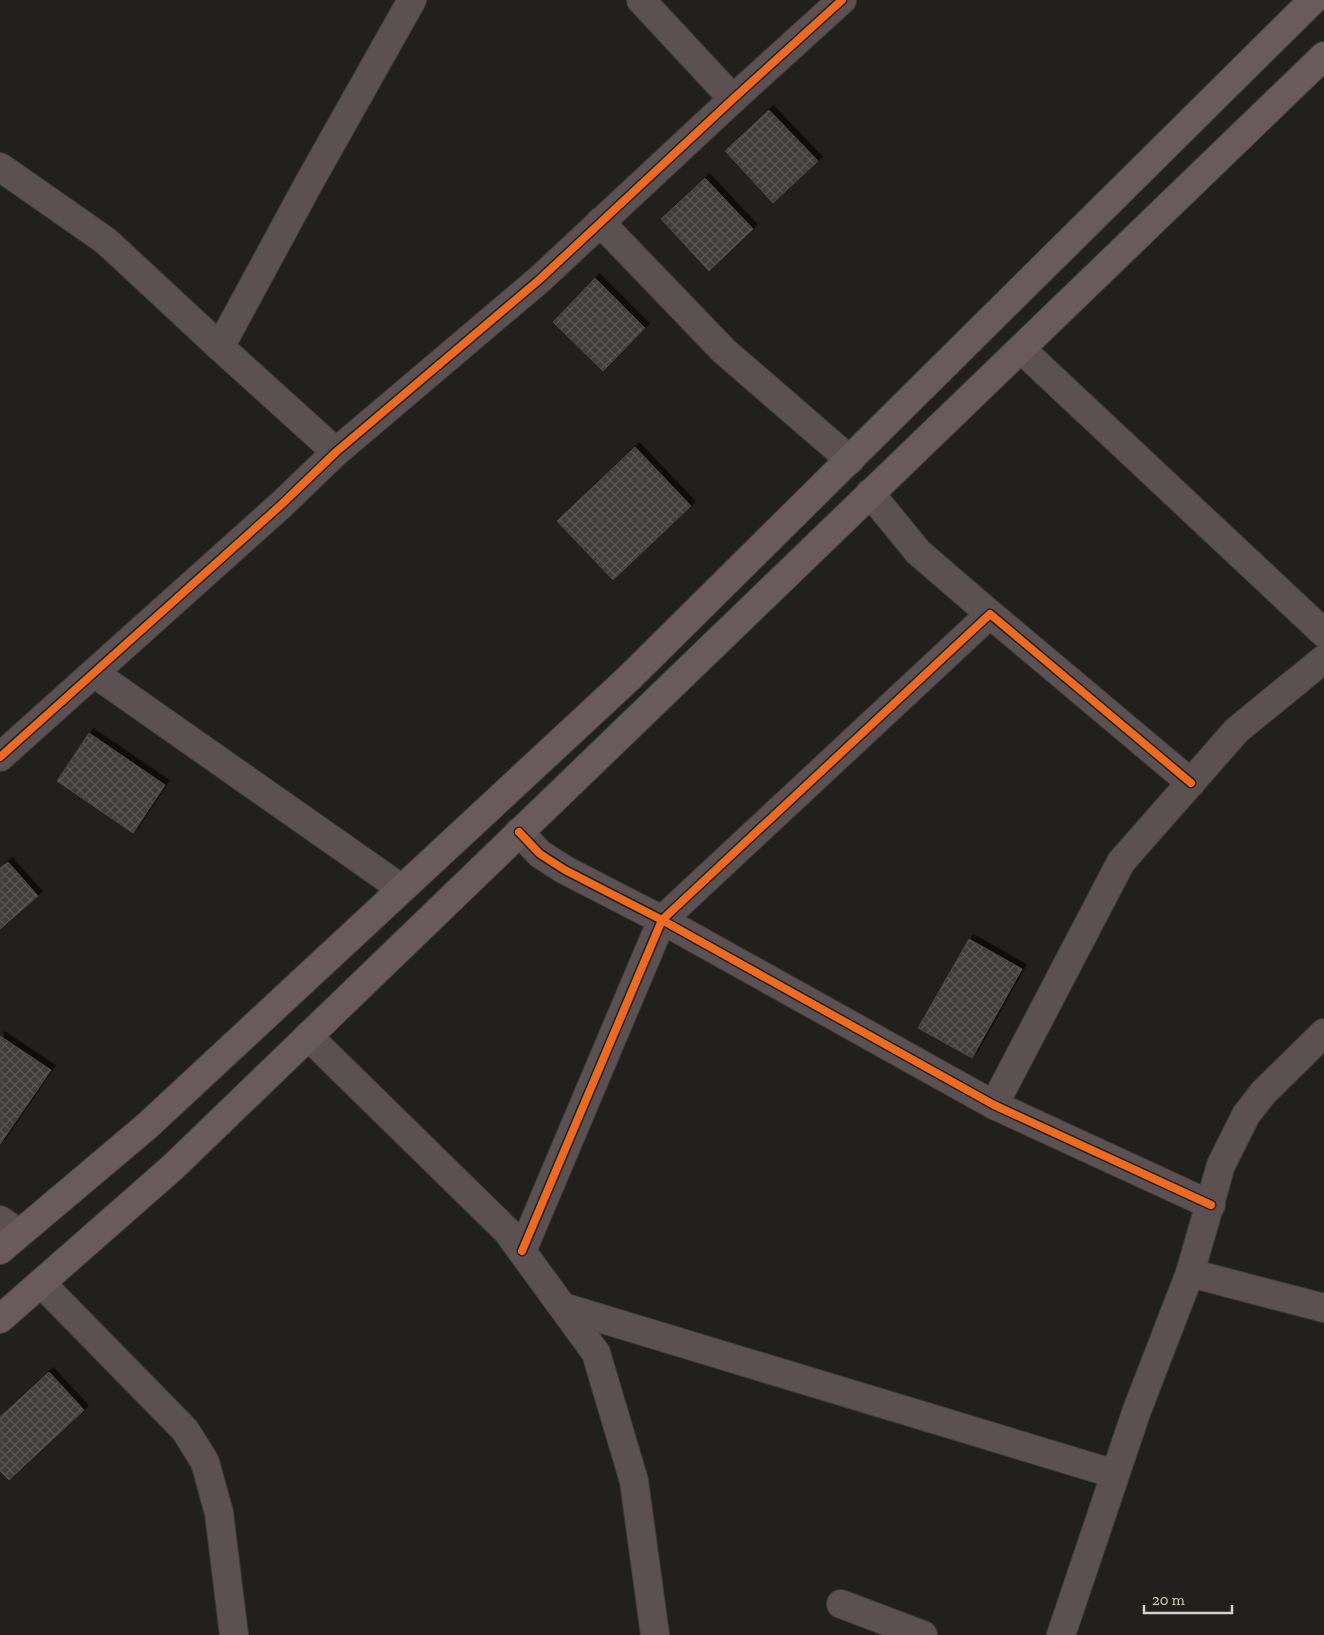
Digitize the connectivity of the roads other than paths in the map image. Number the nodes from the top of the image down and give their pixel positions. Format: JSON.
{"nodes":[{"id":1,"x":412,"y":0,"type":"edge"},
{"id":2,"x":641,"y":0,"type":"edge"},
{"id":3,"x":842,"y":0,"type":"edge"},
{"id":4,"x":1313,"y":0,"type":"edge"},
{"id":5,"x":1324,"y":56,"type":"edge"},
{"id":6,"x":732,"y":99,"type":"junction"},
{"id":7,"x":0,"y":167,"type":"edge"},
{"id":8,"x":600,"y":222,"type":"junction"},
{"id":9,"x":220,"y":347,"type":"junction"},
{"id":10,"x":1020,"y":349,"type":"junction"},
{"id":11,"x":336,"y":452,"type":"junction"},
{"id":12,"x":850,"y":460,"type":"junction"},
{"id":13,"x":870,"y":493,"type":"junction"},
{"id":14,"x":990,"y":614,"type":"junction"},
{"id":15,"x":1324,"y":633,"type":"edge"},
{"id":16,"x":1324,"y":659,"type":"edge"},
{"id":17,"x":94,"y":673,"type":"junction"},
{"id":18,"x":0,"y":757,"type":"edge"},
{"id":19,"x":1191,"y":782,"type":"junction"},
{"id":20,"x":519,"y":832,"type":"junction"},
{"id":21,"x":402,"y":889,"type":"junction"},
{"id":22,"x":662,"y":920,"type":"junction"},
{"id":23,"x":1324,"y":1033,"type":"edge"},
{"id":24,"x":308,"y":1036,"type":"junction"},
{"id":25,"x":994,"y":1105,"type":"junction"},
{"id":26,"x":1211,"y":1205,"type":"junction"},
{"id":27,"x":6,"y":1234,"type":"edge"},
{"id":28,"x":522,"y":1251,"type":"junction"},
{"id":29,"x":1190,"y":1273,"type":"junction"},
{"id":30,"x":41,"y":1283,"type":"junction"},
{"id":31,"x":563,"y":1307,"type":"junction"},
{"id":32,"x":1324,"y":1308,"type":"edge"},
{"id":33,"x":0,"y":1319,"type":"edge"},
{"id":34,"x":1115,"y":1474,"type":"junction"},
{"id":35,"x":841,"y":1604,"type":"dead end"},
{"id":36,"x":234,"y":1635,"type":"edge"},
{"id":37,"x":655,"y":1635,"type":"edge"},
{"id":38,"x":923,"y":1635,"type":"edge"},
{"id":39,"x":1061,"y":1635,"type":"edge"}],
"edges":[{"from":1,"to":9,"type":"street"},
{"from":2,"to":6,"type":"street"},
{"from":3,"to":6,"type":"street"},
{"from":4,"to":12,"type":"main road"},
{"from":5,"to":10,"type":"main road"},
{"from":6,"to":8,"type":"street"},
{"from":7,"to":9,"type":"street"},
{"from":8,"to":11,"type":"street"},
{"from":8,"to":12,"type":"street"},
{"from":9,"to":11,"type":"street"},
{"from":10,"to":13,"type":"main road"},
{"from":10,"to":15,"type":"street"},
{"from":11,"to":17,"type":"street"},
{"from":12,"to":21,"type":"main road"},
{"from":13,"to":14,"type":"street"},
{"from":13,"to":20,"type":"main road"},
{"from":14,"to":19,"type":"street"},
{"from":14,"to":22,"type":"street"},
{"from":16,"to":19,"type":"street"},
{"from":17,"to":18,"type":"street"},
{"from":17,"to":21,"type":"street"},
{"from":19,"to":25,"type":"street"},
{"from":20,"to":22,"type":"street"},
{"from":20,"to":24,"type":"main road"},
{"from":21,"to":27,"type":"main road"},
{"from":22,"to":25,"type":"street"},
{"from":22,"to":28,"type":"street"},
{"from":23,"to":26,"type":"street"},
{"from":24,"to":28,"type":"street"},
{"from":24,"to":30,"type":"main road"},
{"from":25,"to":26,"type":"street"},
{"from":26,"to":29,"type":"street"},
{"from":28,"to":31,"type":"street"},
{"from":29,"to":32,"type":"street"},
{"from":29,"to":34,"type":"street"},
{"from":30,"to":33,"type":"main road"},
{"from":30,"to":36,"type":"street"},
{"from":31,"to":34,"type":"street"},
{"from":31,"to":37,"type":"street"},
{"from":34,"to":39,"type":"street"},
{"from":35,"to":38,"type":"street"}]}
